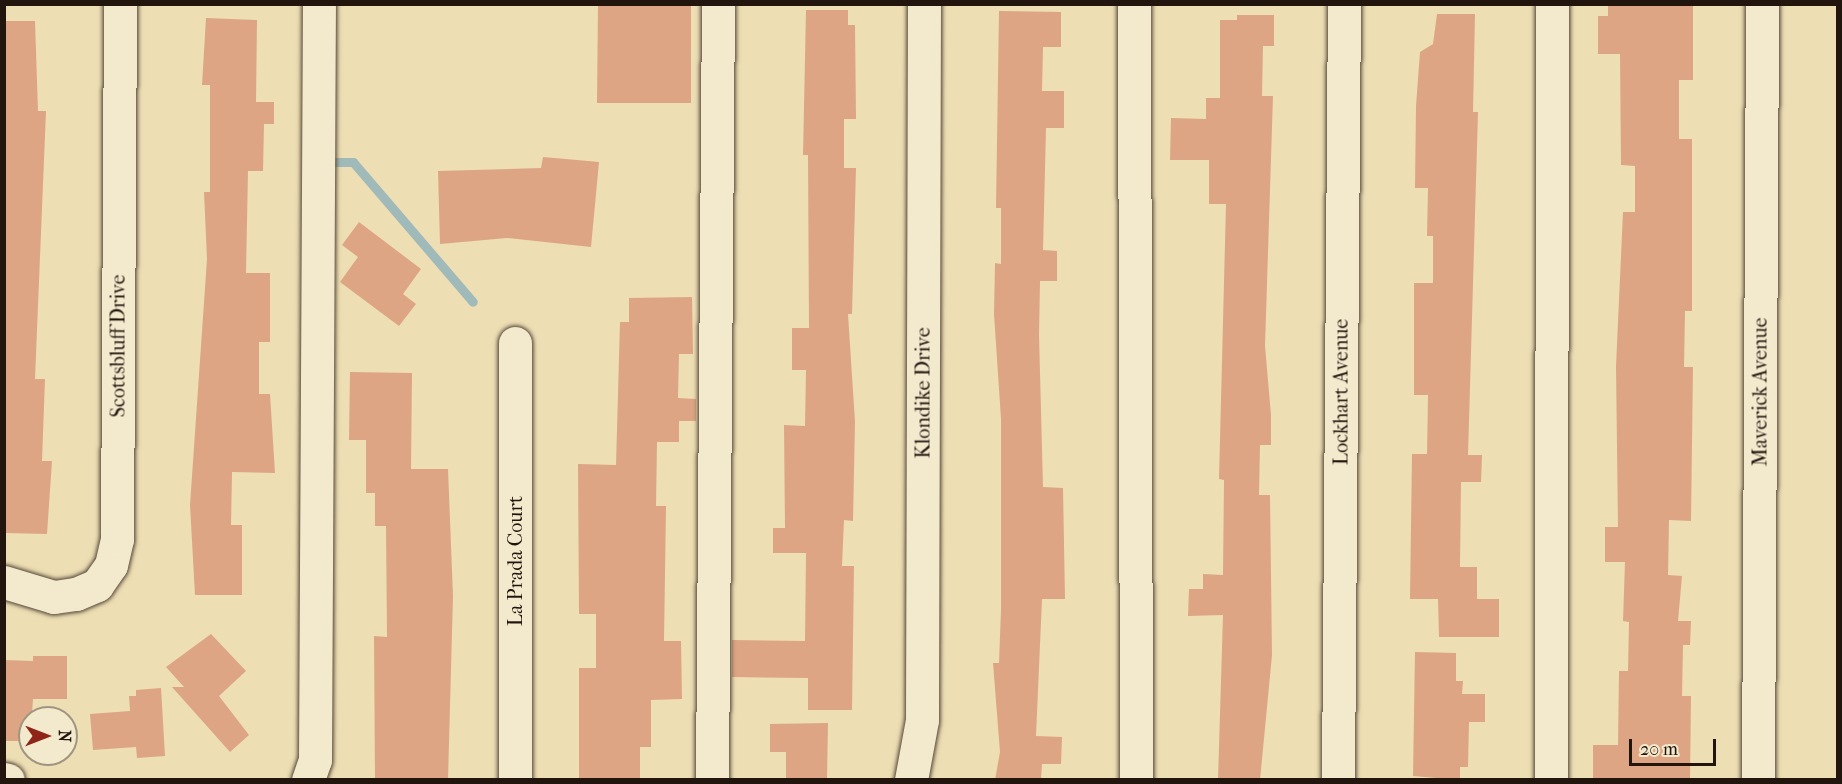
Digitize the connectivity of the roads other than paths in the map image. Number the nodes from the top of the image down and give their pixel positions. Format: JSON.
{"nodes":[{"id":1,"x":120,"y":4,"type":"edge"},
{"id":2,"x":319,"y":4,"type":"edge"},
{"id":3,"x":718,"y":4,"type":"edge"},
{"id":4,"x":924,"y":4,"type":"edge"},
{"id":5,"x":1134,"y":4,"type":"edge"},
{"id":6,"x":1344,"y":4,"type":"edge"},
{"id":7,"x":1552,"y":4,"type":"edge"},
{"id":8,"x":1762,"y":4,"type":"edge"},
{"id":9,"x":515,"y":343,"type":"dead end"},
{"id":10,"x":4,"y":582,"type":"edge"},
{"id":11,"x":308,"y":780,"type":"edge"},
{"id":12,"x":515,"y":780,"type":"edge"},
{"id":13,"x":712,"y":780,"type":"edge"},
{"id":14,"x":911,"y":780,"type":"edge"},
{"id":15,"x":1136,"y":780,"type":"edge"},
{"id":16,"x":1338,"y":780,"type":"edge"},
{"id":17,"x":1551,"y":780,"type":"edge"},
{"id":18,"x":1758,"y":780,"type":"edge"}],
"edges":[{"from":1,"to":10,"type":"street","name":"Scottsbluff Drive"},
{"from":2,"to":11,"type":"street"},
{"from":3,"to":13,"type":"street"},
{"from":4,"to":14,"type":"street","name":"Klondike Drive"},
{"from":5,"to":15,"type":"street"},
{"from":6,"to":16,"type":"street","name":"Lockhart Avenue"},
{"from":7,"to":17,"type":"street"},
{"from":8,"to":18,"type":"street","name":"Maverick Avenue"},
{"from":9,"to":12,"type":"street","name":"La Prada Court"}]}
